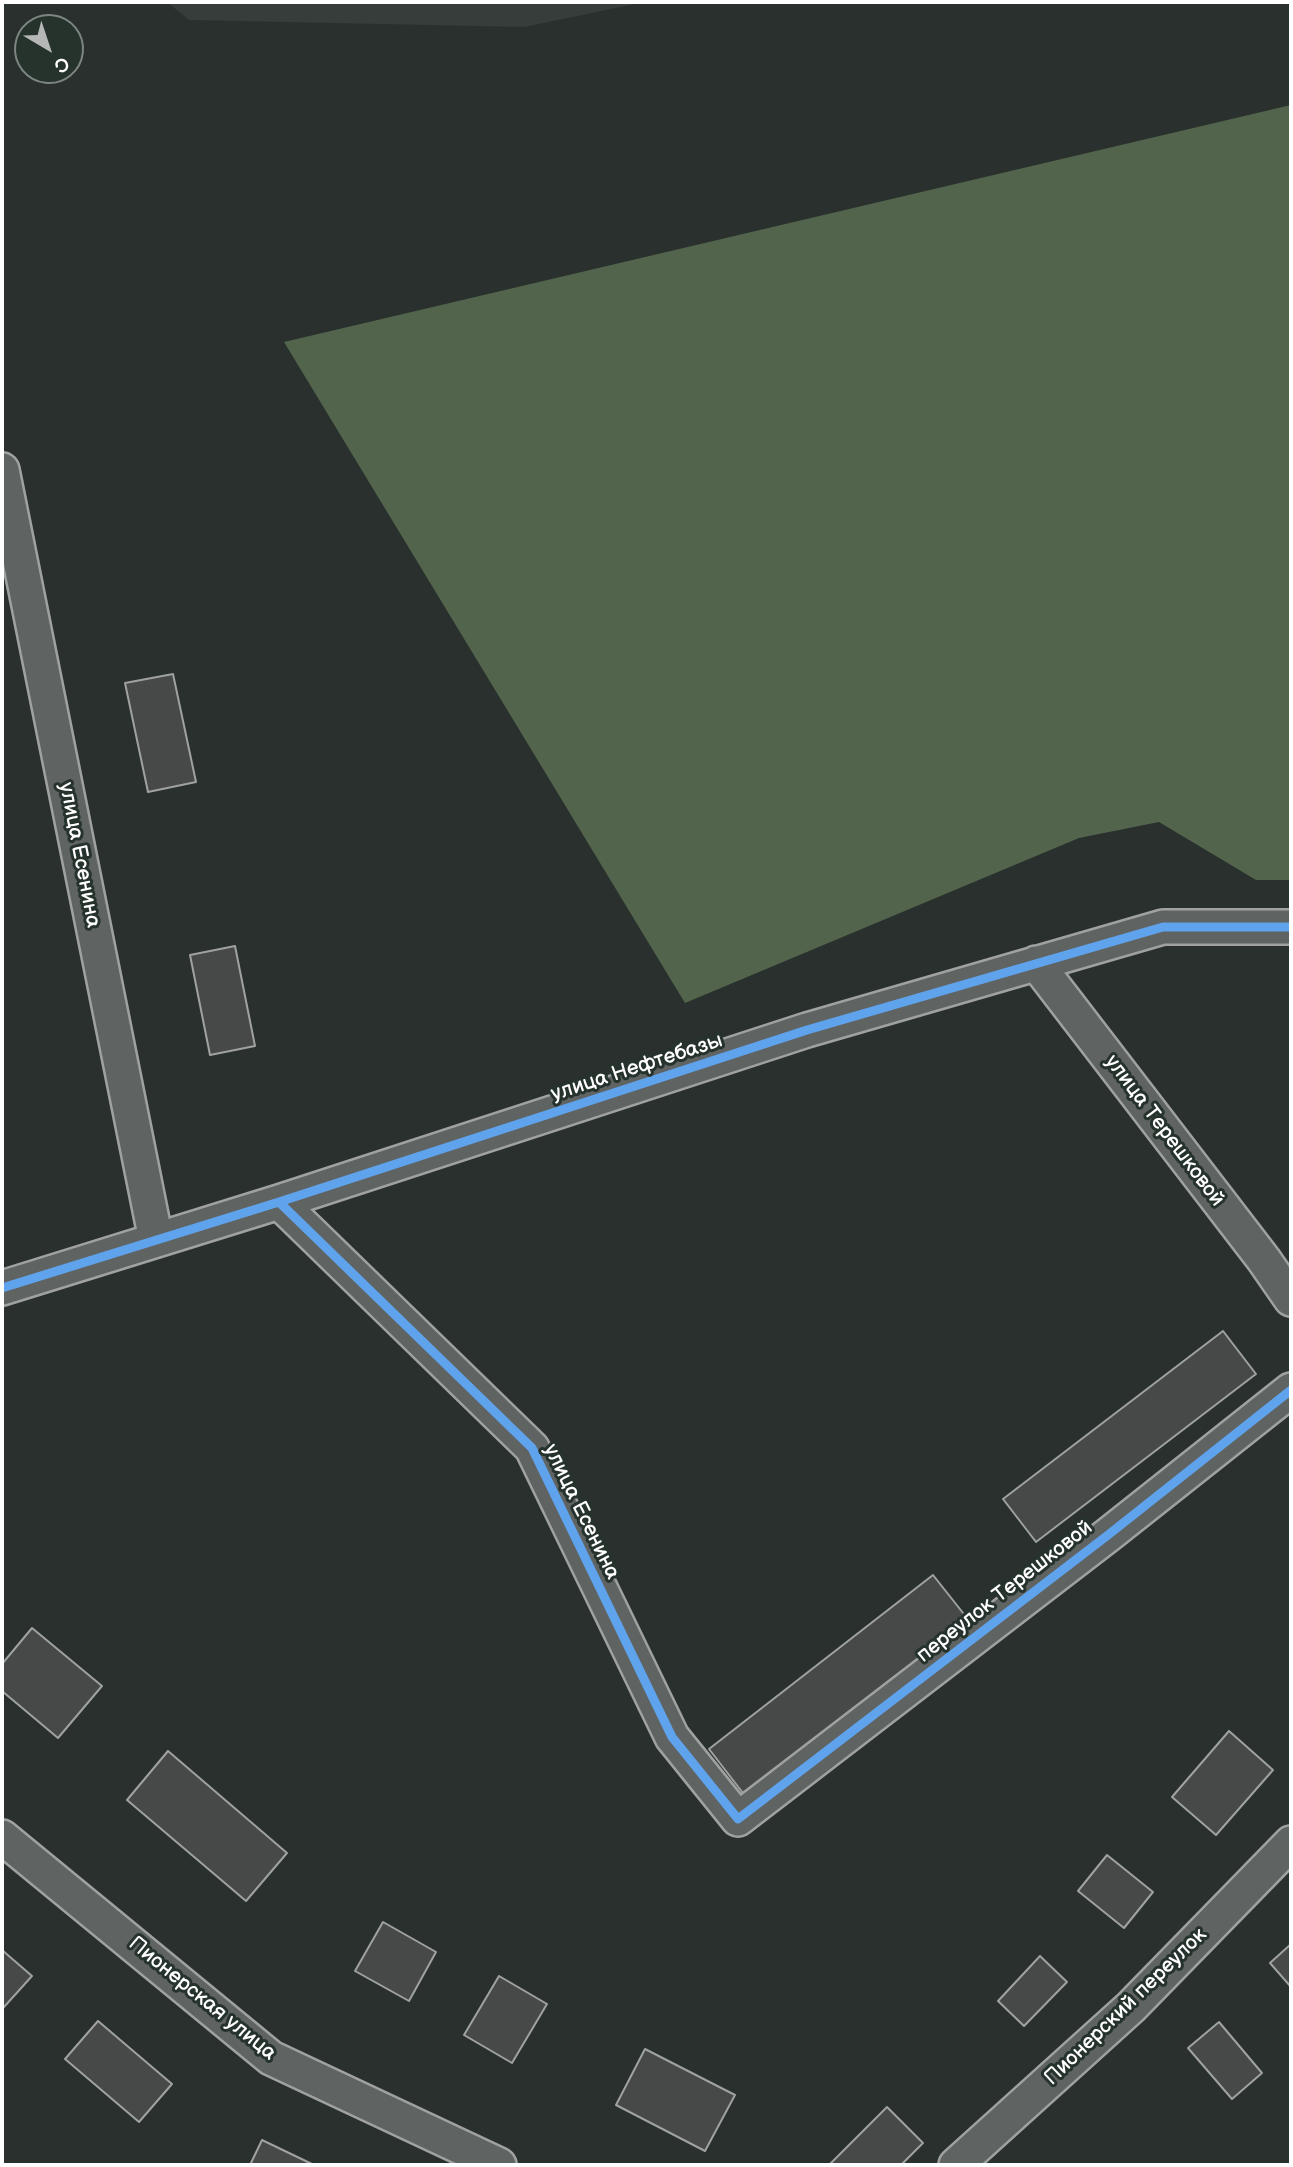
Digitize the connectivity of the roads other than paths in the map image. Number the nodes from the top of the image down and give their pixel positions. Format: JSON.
{"nodes":[{"id":1,"x":2,"y":470,"type":"edge"},
{"id":2,"x":1291,"y":927,"type":"edge"},
{"id":3,"x":1036,"y":963,"type":"junction"},
{"id":4,"x":279,"y":1202,"type":"junction"},
{"id":5,"x":156,"y":1240,"type":"junction"},
{"id":6,"x":2,"y":1288,"type":"edge"},
{"id":7,"x":1291,"y":1300,"type":"edge"},
{"id":8,"x":1289,"y":1395,"type":"edge"},
{"id":9,"x":738,"y":1819,"type":"joint"},
{"id":10,"x":2,"y":1837,"type":"edge"},
{"id":11,"x":1291,"y":1843,"type":"edge"},
{"id":12,"x":499,"y":2165,"type":"edge"},
{"id":13,"x":956,"y":2165,"type":"edge"}],
"edges":[{"from":1,"to":5,"type":"street","name":"улица Есенина"},
{"from":2,"to":3,"type":"street","name":"улица Нефтебазы"},
{"from":3,"to":4,"type":"street","name":"улица Нефтебазы"},
{"from":3,"to":7,"type":"street","name":"улица Терешковой"},
{"from":4,"to":5,"type":"street","name":"улица Нефтебазы"},
{"from":4,"to":9,"type":"street","name":"улица Есенина"},
{"from":5,"to":6,"type":"street","name":"улица Нефтебазы"},
{"from":8,"to":9,"type":"street","name":"переулок Терешковой"},
{"from":10,"to":12,"type":"street","name":"Пионерская улица"},
{"from":11,"to":13,"type":"street","name":"Пионерский переулок"}]}
